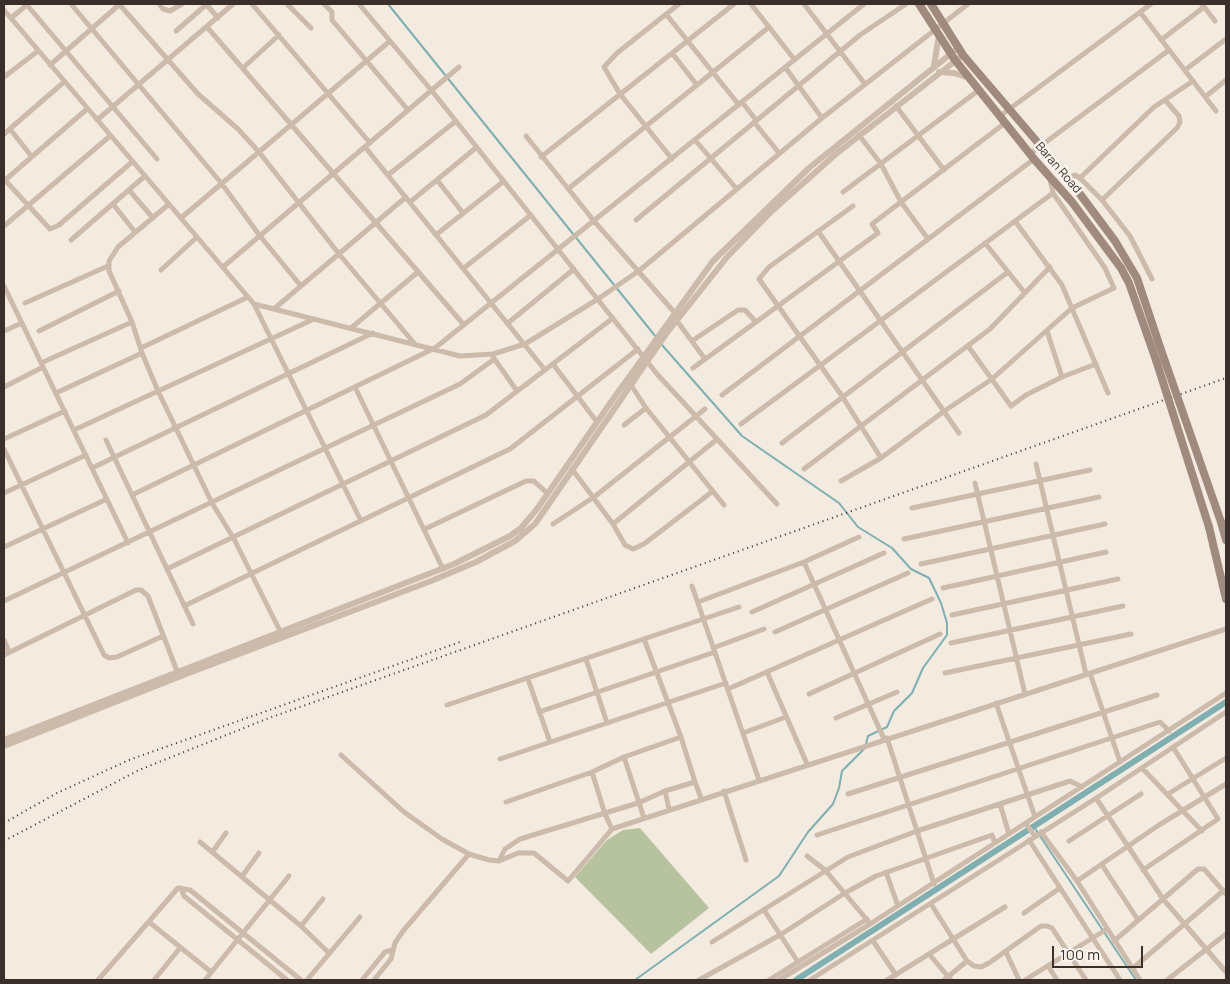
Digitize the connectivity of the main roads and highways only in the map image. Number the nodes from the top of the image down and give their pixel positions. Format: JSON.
{"nodes":[{"id":1,"x":919,"y":4,"type":"edge"},
{"id":2,"x":931,"y":4,"type":"edge"},
{"id":3,"x":1226,"y":540,"type":"edge"},
{"id":4,"x":1226,"y":599,"type":"edge"}],
"edges":[{"from":1,"to":4,"type":"main road","name":"Baran Road","bridge":true},
{"from":2,"to":3,"type":"main road","name":"Baran Road","bridge":true}]}
